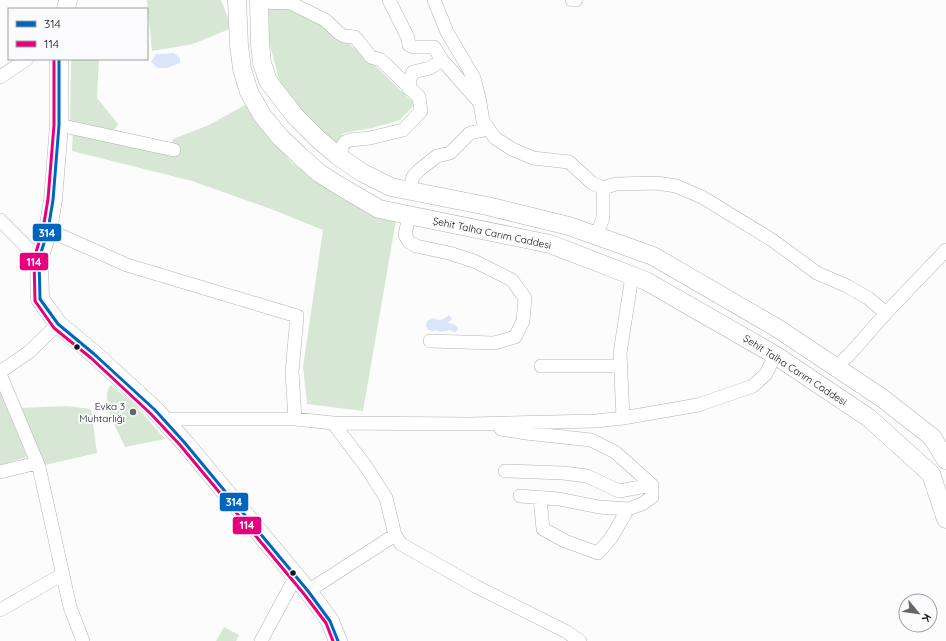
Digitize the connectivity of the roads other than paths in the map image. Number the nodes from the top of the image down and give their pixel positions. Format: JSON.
{"nodes":[{"id":1,"x":237,"y":0,"type":"edge"},
{"id":2,"x":389,"y":0,"type":"edge"},
{"id":3,"x":434,"y":0,"type":"edge"},
{"id":4,"x":572,"y":0,"type":"edge"},
{"id":5,"x":576,"y":0,"type":"edge"},
{"id":6,"x":259,"y":1,"type":"edge"},
{"id":7,"x":293,"y":1,"type":"edge"},
{"id":8,"x":26,"y":60,"type":"edge"},
{"id":9,"x":59,"y":60,"type":"edge"},
{"id":10,"x":442,"y":60,"type":"junction"},
{"id":11,"x":0,"y":77,"type":"edge"},
{"id":12,"x":268,"y":81,"type":"junction"},
{"id":13,"x":409,"y":89,"type":"junction"},
{"id":14,"x":248,"y":92,"type":"junction"},
{"id":15,"x":480,"y":104,"type":"junction"},
{"id":16,"x":59,"y":125,"type":"junction"},
{"id":17,"x":489,"y":129,"type":"junction"},
{"id":18,"x":174,"y":150,"type":"dead end"},
{"id":19,"x":338,"y":156,"type":"junction"},
{"id":20,"x":603,"y":188,"type":"junction"},
{"id":21,"x":410,"y":190,"type":"junction"},
{"id":22,"x":409,"y":215,"type":"junction"},
{"id":23,"x":3,"y":227,"type":"edge"},
{"id":24,"x":48,"y":230,"type":"junction"},
{"id":25,"x":597,"y":236,"type":"junction"},
{"id":26,"x":946,"y":250,"type":"edge"},
{"id":27,"x":39,"y":259,"type":"junction"},
{"id":28,"x":632,"y":276,"type":"junction"},
{"id":29,"x":886,"y":313,"type":"junction"},
{"id":30,"x":58,"y":324,"type":"junction"},
{"id":31,"x":782,"y":331,"type":"junction"},
{"id":32,"x":430,"y":341,"type":"dead end"},
{"id":33,"x":770,"y":352,"type":"junction"},
{"id":34,"x":541,"y":366,"type":"dead end"},
{"id":35,"x":620,"y":366,"type":"junction"},
{"id":36,"x":836,"y":367,"type":"junction"},
{"id":37,"x":0,"y":373,"type":"edge"},
{"id":38,"x":821,"y":386,"type":"junction"},
{"id":39,"x":624,"y":418,"type":"junction"},
{"id":40,"x":162,"y":419,"type":"junction"},
{"id":41,"x":295,"y":419,"type":"junction"},
{"id":42,"x":333,"y":423,"type":"junction"},
{"id":43,"x":471,"y":424,"type":"junction"},
{"id":44,"x":946,"y":460,"type":"edge"},
{"id":45,"x":36,"y":463,"type":"junction"},
{"id":46,"x":505,"y":471,"type":"dead end"},
{"id":47,"x":0,"y":472,"type":"edge"},
{"id":48,"x":652,"y":485,"type":"junction"},
{"id":49,"x":520,"y":496,"type":"dead end"},
{"id":50,"x":540,"y":497,"type":"junction"},
{"id":51,"x":628,"y":509,"type":"junction"},
{"id":52,"x":946,"y":519,"type":"edge"},
{"id":53,"x":395,"y":535,"type":"junction"},
{"id":54,"x":62,"y":574,"type":"junction"},
{"id":55,"x":296,"y":576,"type":"junction"},
{"id":56,"x":308,"y":591,"type":"junction"},
{"id":57,"x":0,"y":610,"type":"edge"},
{"id":58,"x":562,"y":636,"type":"edge"},
{"id":59,"x":83,"y":641,"type":"edge"},
{"id":60,"x":261,"y":641,"type":"edge"},
{"id":61,"x":338,"y":641,"type":"edge"},
{"id":62,"x":580,"y":641,"type":"edge"}],
"edges":[{"from":1,"to":14,"type":"street","name":"Şehit Talha Carım Caddesi"},
{"from":2,"to":10,"type":"street"},
{"from":3,"to":15,"type":"street"},
{"from":4,"to":5,"type":"street"},
{"from":6,"to":7,"type":"street"},
{"from":6,"to":12,"type":"street"},
{"from":7,"to":13,"type":"street"},
{"from":8,"to":11,"type":"street"},
{"from":9,"to":16,"type":"street"},
{"from":10,"to":13,"type":"street"},
{"from":10,"to":15,"type":"street"},
{"from":12,"to":14,"type":"street"},
{"from":12,"to":19,"type":"street"},
{"from":13,"to":19,"type":"street"},
{"from":14,"to":22,"type":"street","name":"Şehit Talha Carım Caddesi"},
{"from":15,"to":17,"type":"street"},
{"from":16,"to":18,"type":"street"},
{"from":16,"to":24,"type":"street"},
{"from":17,"to":20,"type":"street"},
{"from":17,"to":21,"type":"street"},
{"from":19,"to":21,"type":"street"},
{"from":20,"to":25,"type":"street"},
{"from":20,"to":29,"type":"street"},
{"from":21,"to":25,"type":"street"},
{"from":22,"to":28,"type":"street","name":"Şehit Talha Carım Caddesi"},
{"from":22,"to":32,"type":"street"},
{"from":23,"to":27,"type":"street"},
{"from":24,"to":27,"type":"street"},
{"from":24,"to":41,"type":"street"},
{"from":25,"to":31,"type":"street"},
{"from":26,"to":29,"type":"street"},
{"from":27,"to":30,"type":"street"},
{"from":28,"to":33,"type":"street","name":"Şehit Talha Carım Caddesi"},
{"from":28,"to":35,"type":"street"},
{"from":29,"to":36,"type":"street"},
{"from":30,"to":37,"type":"street"},
{"from":30,"to":40,"type":"street"},
{"from":31,"to":33,"type":"street"},
{"from":31,"to":36,"type":"street"},
{"from":33,"to":38,"type":"street","name":"Şehit Talha Carım Caddesi"},
{"from":33,"to":39,"type":"street"},
{"from":34,"to":35,"type":"street"},
{"from":35,"to":39,"type":"street"},
{"from":36,"to":38,"type":"street"},
{"from":36,"to":44,"type":"street"},
{"from":37,"to":45,"type":"street"},
{"from":38,"to":52,"type":"street","name":"Şehit Talha Carım Caddesi"},
{"from":39,"to":43,"type":"street"},
{"from":40,"to":41,"type":"street"},
{"from":40,"to":55,"type":"street"},
{"from":41,"to":42,"type":"street"},
{"from":42,"to":43,"type":"street"},
{"from":42,"to":53,"type":"street"},
{"from":43,"to":48,"type":"street"},
{"from":45,"to":47,"type":"street"},
{"from":45,"to":54,"type":"street"},
{"from":46,"to":48,"type":"street"},
{"from":48,"to":51,"type":"street"},
{"from":49,"to":50,"type":"street"},
{"from":50,"to":51,"type":"street"},
{"from":50,"to":51,"type":"street"},
{"from":53,"to":56,"type":"street"},
{"from":53,"to":58,"type":"street"},
{"from":54,"to":57,"type":"street"},
{"from":54,"to":59,"type":"street"},
{"from":55,"to":56,"type":"street"},
{"from":55,"to":60,"type":"street"},
{"from":56,"to":61,"type":"street"},
{"from":58,"to":62,"type":"street"}]}
